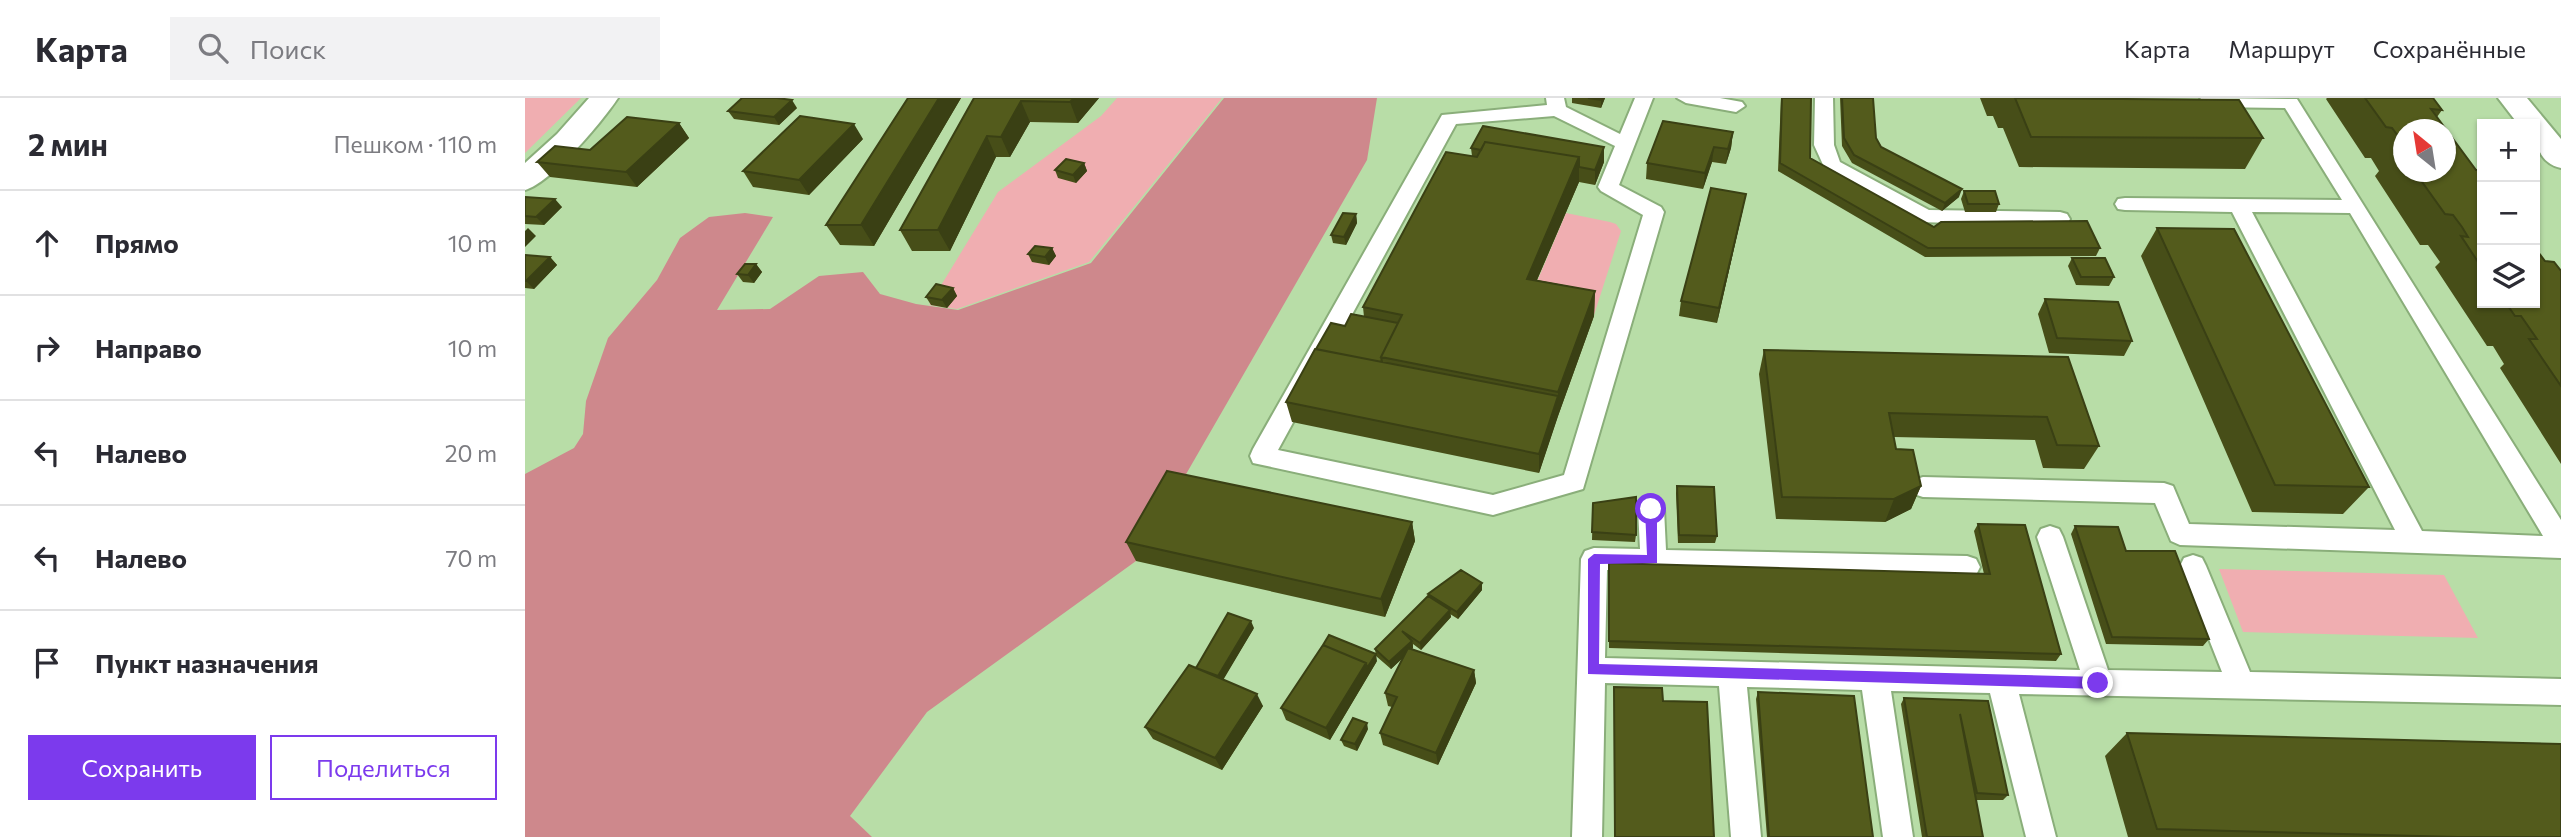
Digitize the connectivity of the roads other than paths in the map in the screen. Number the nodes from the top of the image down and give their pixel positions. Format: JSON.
{"nodes":[{"id":1,"x":604,"y":98,"type":"edge"},
{"id":2,"x":1644,"y":98,"type":"edge"},
{"id":3,"x":1686,"y":98,"type":"edge"},
{"id":4,"x":1824,"y":98,"type":"edge"},
{"id":5,"x":2512,"y":98,"type":"edge"},
{"id":6,"x":2194,"y":102,"type":"edge"},
{"id":7,"x":1556,"y":104,"type":"edge"},
{"id":8,"x":1736,"y":106,"type":"dead end"},
{"id":9,"x":2529,"y":119,"type":"edge"},
{"id":10,"x":2540,"y":133,"type":"edge"},
{"id":11,"x":1625,"y":144,"type":"junction"},
{"id":12,"x":2561,"y":159,"type":"edge"},
{"id":13,"x":525,"y":180,"type":"edge"},
{"id":14,"x":2125,"y":204,"type":"dead end"},
{"id":15,"x":2238,"y":205,"type":"junction"},
{"id":16,"x":2356,"y":208,"type":"junction"},
{"id":17,"x":2060,"y":219,"type":"edge"},
{"id":18,"x":1923,"y":487,"type":"edge"},
{"id":19,"x":1651,"y":509,"type":"dead end"},
{"id":20,"x":2050,"y":537,"type":"dead end"},
{"id":21,"x":2414,"y":541,"type":"junction"},
{"id":22,"x":2561,"y":545,"type":"edge"},
{"id":23,"x":1653,"y":560,"type":"junction"},
{"id":24,"x":2193,"y":566,"type":"dead end"},
{"id":25,"x":1967,"y":567,"type":"dead end"},
{"id":26,"x":1592,"y":670,"type":"junction"},
{"id":27,"x":1732,"y":674,"type":"junction"},
{"id":28,"x":1875,"y":679,"type":"junction"},
{"id":29,"x":2001,"y":681,"type":"junction"},
{"id":30,"x":2098,"y":683,"type":"junction"},
{"id":31,"x":2241,"y":685,"type":"junction"},
{"id":32,"x":2561,"y":692,"type":"edge"},
{"id":33,"x":1587,"y":837,"type":"edge"},
{"id":34,"x":1746,"y":837,"type":"edge"},
{"id":35,"x":1898,"y":837,"type":"edge"},
{"id":36,"x":2041,"y":837,"type":"edge"}],
"edges":[{"from":1,"to":13,"type":"street"},
{"from":2,"to":11,"type":"lane"},
{"from":3,"to":8,"type":"lane"},
{"from":4,"to":17,"type":"lane"},
{"from":5,"to":9,"type":"street"},
{"from":6,"to":16,"type":"lane"},
{"from":7,"to":11,"type":"lane"},
{"from":7,"to":11,"type":"lane"},
{"from":10,"to":12,"type":"street"},
{"from":14,"to":15,"type":"lane"},
{"from":15,"to":16,"type":"lane"},
{"from":15,"to":21,"type":"lane"},
{"from":16,"to":22,"type":"lane"},
{"from":18,"to":21,"type":"lane"},
{"from":19,"to":23,"type":"lane"},
{"from":20,"to":30,"type":"lane"},
{"from":21,"to":22,"type":"lane"},
{"from":23,"to":25,"type":"lane"},
{"from":23,"to":26,"type":"lane"},
{"from":24,"to":31,"type":"lane"},
{"from":26,"to":27,"type":"lane"},
{"from":26,"to":33,"type":"lane"},
{"from":27,"to":28,"type":"lane"},
{"from":27,"to":34,"type":"lane"},
{"from":28,"to":29,"type":"lane"},
{"from":28,"to":35,"type":"lane"},
{"from":29,"to":30,"type":"lane"},
{"from":29,"to":36,"type":"lane"},
{"from":30,"to":31,"type":"lane"},
{"from":31,"to":32,"type":"lane"}]}
